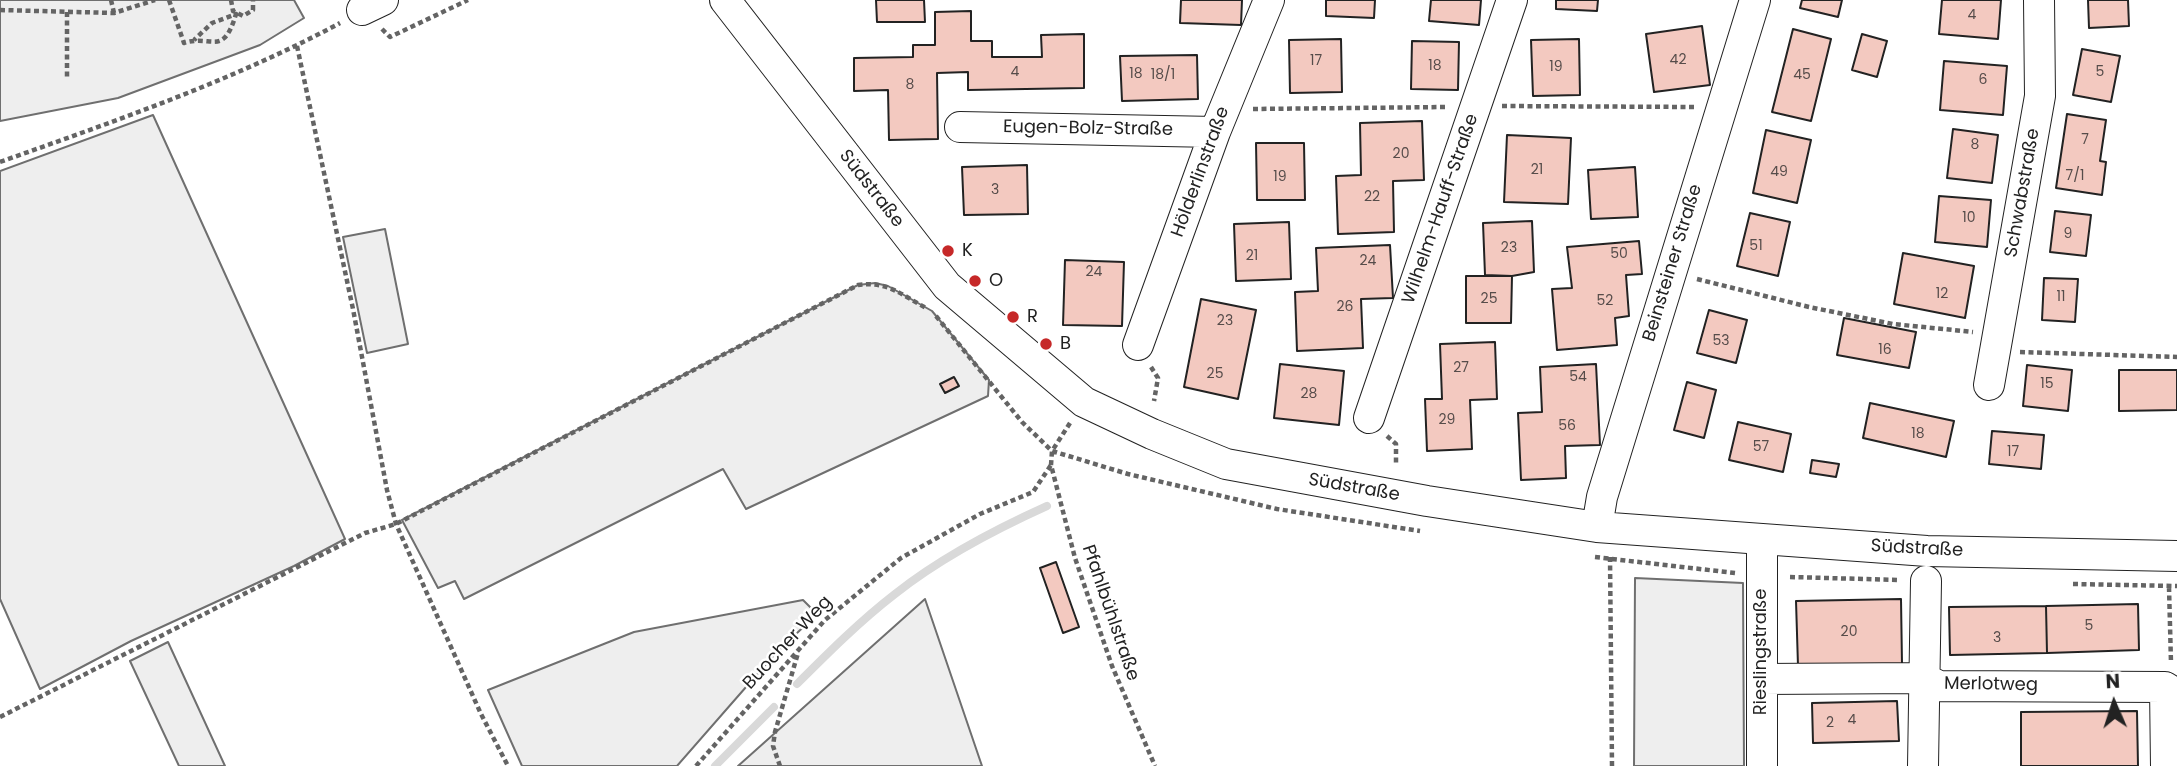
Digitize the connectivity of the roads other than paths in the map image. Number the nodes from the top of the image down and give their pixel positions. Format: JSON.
{"nodes":[{"id":1,"x":725,"y":0,"type":"edge"},
{"id":2,"x":1269,"y":0,"type":"edge"},
{"id":3,"x":1512,"y":0,"type":"edge"},
{"id":4,"x":1755,"y":0,"type":"edge"},
{"id":5,"x":2039,"y":0,"type":"edge"},
{"id":6,"x":1219,"y":121,"type":"junction"},
{"id":7,"x":960,"y":127,"type":"dead end"},
{"id":8,"x":1138,"y":345,"type":"dead end"},
{"id":9,"x":1989,"y":386,"type":"dead end"},
{"id":10,"x":1369,"y":418,"type":"dead end"},
{"id":11,"x":1597,"y":527,"type":"junction"},
{"id":12,"x":1762,"y":539,"type":"junction"},
{"id":13,"x":2177,"y":556,"type":"edge"},
{"id":14,"x":1926,"y":581,"type":"dead end"},
{"id":15,"x":1923,"y":678,"type":"junction"},
{"id":16,"x":1762,"y":679,"type":"junction"},
{"id":17,"x":2171,"y":691,"type":"edge"},
{"id":18,"x":1762,"y":766,"type":"edge"},
{"id":19,"x":1923,"y":766,"type":"edge"},
{"id":20,"x":2166,"y":766,"type":"edge"}],
"edges":[{"from":1,"to":11,"type":"street","name":"Südstraße"},
{"from":2,"to":6,"type":"street","name":"Hölderlinstraße"},
{"from":3,"to":10,"type":"street","name":"Wilhelm-Hauff-Straße"},
{"from":4,"to":11,"type":"street","name":"Beinsteiner Straße"},
{"from":5,"to":9,"type":"street","name":"Schwabstraße"},
{"from":6,"to":7,"type":"street","name":"Eugen-Bolz-Straße"},
{"from":6,"to":8,"type":"street","name":"Hölderlinstraße"},
{"from":11,"to":12,"type":"street","name":"Südstraße"},
{"from":12,"to":13,"type":"street","name":"Südstraße"},
{"from":12,"to":16,"type":"street","name":"Rieslingstraße"},
{"from":14,"to":15,"type":"street"},
{"from":15,"to":16,"type":"street","name":"Merlotweg"},
{"from":15,"to":17,"type":"street","name":"Merlotweg"},
{"from":15,"to":19,"type":"street"},
{"from":16,"to":18,"type":"street","name":"Rieslingstraße"},
{"from":17,"to":20,"type":"street"}]}
